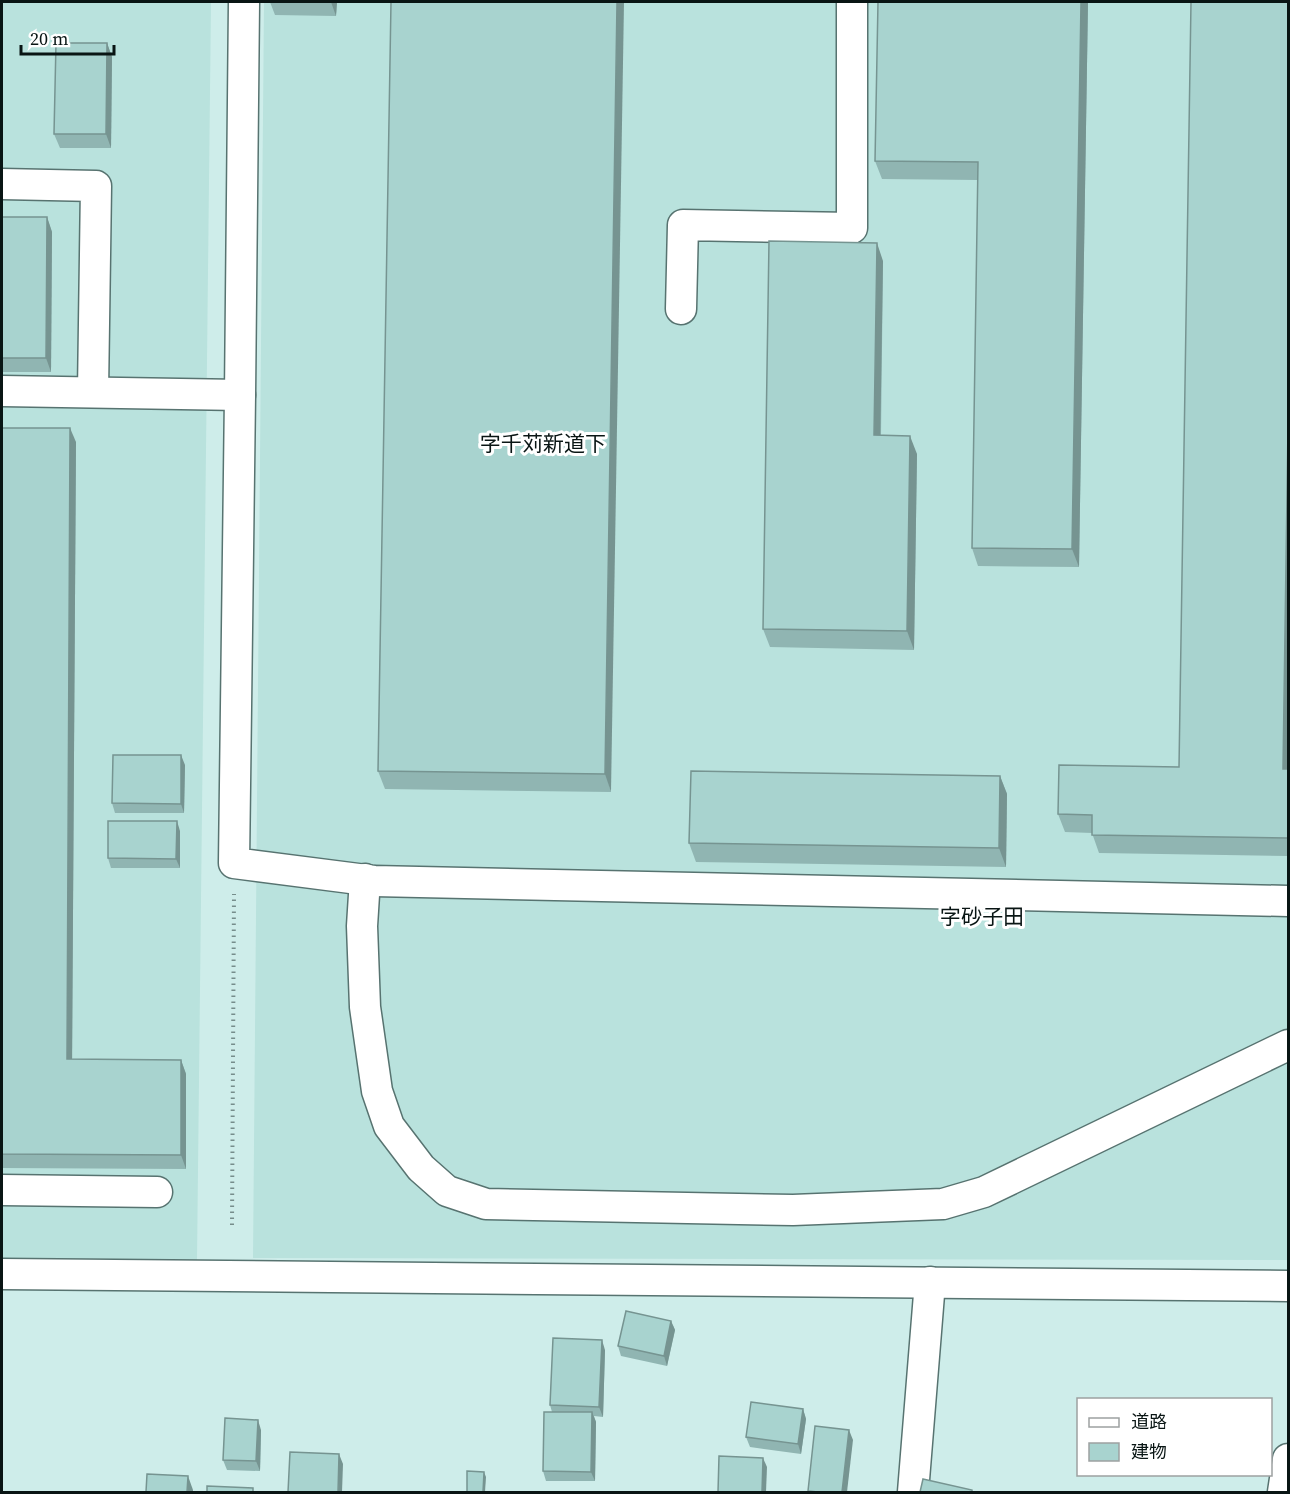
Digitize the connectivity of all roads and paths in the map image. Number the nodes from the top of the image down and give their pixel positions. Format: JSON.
{"nodes":[{"id":1,"x":244,"y":2,"type":"edge"},
{"id":2,"x":852,"y":2,"type":"edge"},
{"id":3,"x":2,"y":184,"type":"edge"},
{"id":4,"x":681,"y":309,"type":"dead end"},
{"id":5,"x":2,"y":391,"type":"edge"},
{"id":6,"x":93,"y":392,"type":"junction"},
{"id":7,"x":240,"y":395,"type":"junction"},
{"id":8,"x":234,"y":863,"type":"junction"},
{"id":9,"x":365,"y":879,"type":"junction"},
{"id":10,"x":1288,"y":901,"type":"edge"},
{"id":11,"x":1288,"y":1045,"type":"edge"},
{"id":12,"x":2,"y":1190,"type":"edge"},
{"id":13,"x":157,"y":1192,"type":"dead end"},
{"id":14,"x":232,"y":1225,"type":"dead end"},
{"id":15,"x":2,"y":1274,"type":"edge"},
{"id":16,"x":930,"y":1282,"type":"junction"},
{"id":17,"x":1288,"y":1286,"type":"edge"},
{"id":18,"x":1288,"y":1459,"type":"edge"},
{"id":19,"x":913,"y":1492,"type":"edge"},
{"id":20,"x":1283,"y":1492,"type":"edge"}],
"edges":[{"from":1,"to":7,"type":"street"},
{"from":2,"to":4,"type":"street"},
{"from":3,"to":6,"type":"street"},
{"from":5,"to":6,"type":"street"},
{"from":6,"to":7,"type":"street"},
{"from":7,"to":8,"type":"street"},
{"from":8,"to":9,"type":"street"},
{"from":8,"to":14,"type":"path"},
{"from":9,"to":10,"type":"street"},
{"from":9,"to":11,"type":"street"},
{"from":12,"to":13,"type":"street"},
{"from":15,"to":16,"type":"street"},
{"from":16,"to":17,"type":"street"},
{"from":16,"to":19,"type":"street"},
{"from":18,"to":20,"type":"street"}]}
